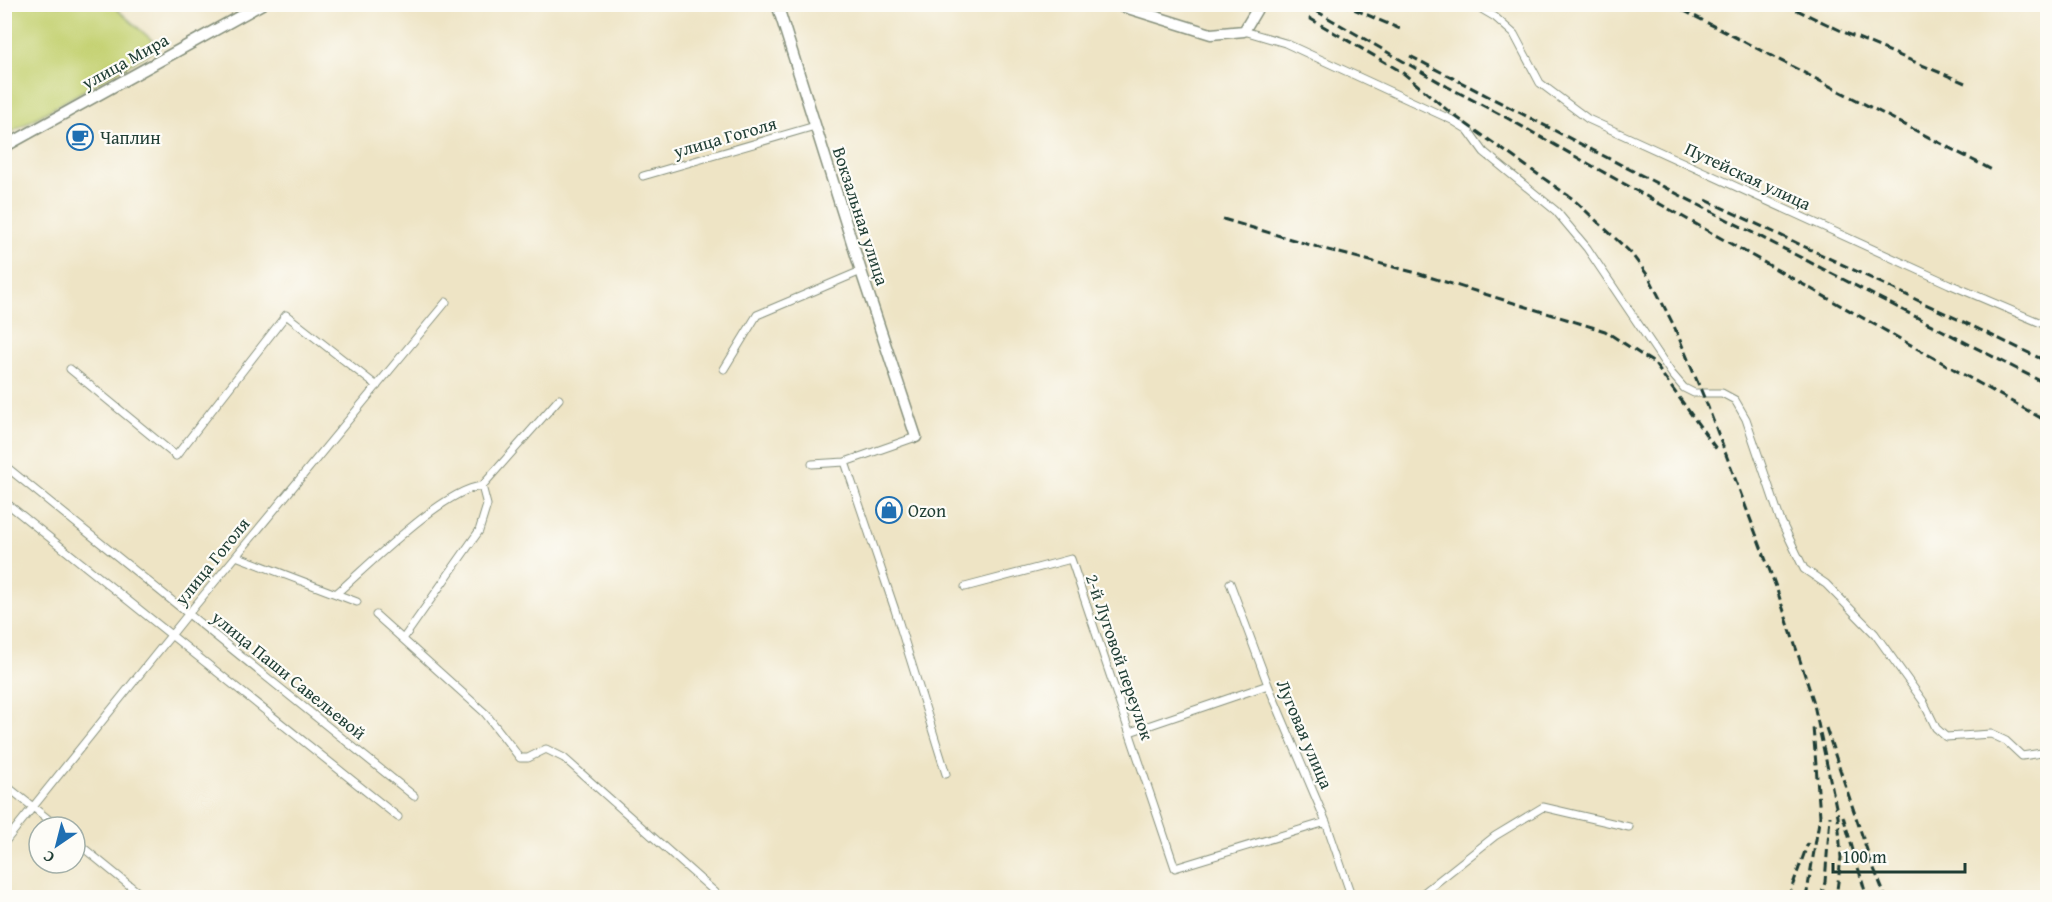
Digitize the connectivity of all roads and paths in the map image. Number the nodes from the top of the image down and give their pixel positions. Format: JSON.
{"nodes":[{"id":1,"x":262,"y":4,"type":"edge"},
{"id":2,"x":777,"y":4,"type":"edge"},
{"id":3,"x":1115,"y":4,"type":"edge"},
{"id":4,"x":1260,"y":4,"type":"edge"},
{"id":5,"x":1473,"y":4,"type":"edge"},
{"id":6,"x":1244,"y":31,"type":"junction"},
{"id":7,"x":815,"y":126,"type":"junction"},
{"id":8,"x":4,"y":147,"type":"edge"},
{"id":9,"x":643,"y":176,"type":"dead end"},
{"id":10,"x":861,"y":272,"type":"junction"},
{"id":11,"x":446,"y":302,"type":"dead end"},
{"id":12,"x":2048,"y":326,"type":"edge"},
{"id":13,"x":70,"y":369,"type":"dead end"},
{"id":14,"x":724,"y":369,"type":"dead end"},
{"id":15,"x":377,"y":386,"type":"junction"},
{"id":16,"x":559,"y":399,"type":"dead end"},
{"id":17,"x":916,"y":437,"type":"joint"},
{"id":18,"x":845,"y":462,"type":"junction"},
{"id":19,"x":812,"y":464,"type":"dead end"},
{"id":20,"x":4,"y":465,"type":"edge"},
{"id":21,"x":482,"y":486,"type":"junction"},
{"id":22,"x":4,"y":501,"type":"edge"},
{"id":23,"x":236,"y":556,"type":"junction"},
{"id":24,"x":1230,"y":583,"type":"dead end"},
{"id":25,"x":965,"y":587,"type":"dead end"},
{"id":26,"x":337,"y":593,"type":"junction"},
{"id":27,"x":357,"y":602,"type":"dead end"},
{"id":28,"x":189,"y":613,"type":"junction"},
{"id":29,"x":376,"y":615,"type":"dead end"},
{"id":30,"x":171,"y":635,"type":"junction"},
{"id":31,"x":403,"y":639,"type":"junction"},
{"id":32,"x":1268,"y":685,"type":"junction"},
{"id":33,"x":1130,"y":732,"type":"junction"},
{"id":34,"x":2048,"y":752,"type":"edge"},
{"id":35,"x":946,"y":774,"type":"dead end"},
{"id":36,"x":4,"y":784,"type":"edge"},
{"id":37,"x":414,"y":796,"type":"dead end"},
{"id":38,"x":33,"y":807,"type":"junction"},
{"id":39,"x":43,"y":815,"type":"edge"},
{"id":40,"x":398,"y":817,"type":"dead end"},
{"id":41,"x":1326,"y":822,"type":"junction"},
{"id":42,"x":1629,"y":826,"type":"dead end"},
{"id":43,"x":4,"y":843,"type":"edge"},
{"id":44,"x":87,"y":851,"type":"edge"},
{"id":45,"x":716,"y":892,"type":"dead end"},
{"id":46,"x":145,"y":897,"type":"edge"},
{"id":47,"x":1352,"y":897,"type":"edge"},
{"id":48,"x":1417,"y":897,"type":"edge"}],
"edges":[{"from":1,"to":8,"type":"street","name":"улица Мира"},
{"from":2,"to":7,"type":"street","name":"Вокзальная улица"},
{"from":3,"to":6,"type":"street"},
{"from":4,"to":6,"type":"street"},
{"from":5,"to":12,"type":"street","name":"Путейская улица"},
{"from":6,"to":34,"type":"street"},
{"from":7,"to":9,"type":"street","name":"улица Гоголя"},
{"from":7,"to":10,"type":"street","name":"Вокзальная улица"},
{"from":10,"to":14,"type":"street"},
{"from":10,"to":17,"type":"street","name":"Вокзальная улица"},
{"from":11,"to":15,"type":"street","name":"улица Гоголя"},
{"from":13,"to":15,"type":"street"},
{"from":15,"to":23,"type":"street","name":"улица Гоголя"},
{"from":16,"to":21,"type":"street"},
{"from":17,"to":18,"type":"street"},
{"from":18,"to":19,"type":"street"},
{"from":18,"to":35,"type":"street"},
{"from":20,"to":28,"type":"street","name":"улица Паши Савельевой"},
{"from":21,"to":26,"type":"street"},
{"from":21,"to":31,"type":"street"},
{"from":22,"to":30,"type":"street"},
{"from":23,"to":26,"type":"street"},
{"from":23,"to":28,"type":"street","name":"улица Гоголя"},
{"from":24,"to":32,"type":"street","name":"Луговая улица"},
{"from":25,"to":33,"type":"street","name":"2-й Луговой переулок"},
{"from":26,"to":27,"type":"street"},
{"from":28,"to":30,"type":"street","name":"улица Гоголя"},
{"from":28,"to":37,"type":"street","name":"улица Паши Савельевой"},
{"from":29,"to":31,"type":"street"},
{"from":30,"to":38,"type":"street","name":"улица Гоголя"},
{"from":30,"to":40,"type":"street"},
{"from":31,"to":45,"type":"street"},
{"from":32,"to":33,"type":"street"},
{"from":32,"to":41,"type":"street","name":"Луговая улица"},
{"from":33,"to":41,"type":"street","name":"2-й Луговой переулок"},
{"from":36,"to":38,"type":"street"},
{"from":38,"to":39,"type":"street"},
{"from":38,"to":43,"type":"street","name":"улица Гоголя"},
{"from":41,"to":47,"type":"street","name":"Луговая улица"},
{"from":42,"to":48,"type":"street"},
{"from":44,"to":46,"type":"street"}]}
